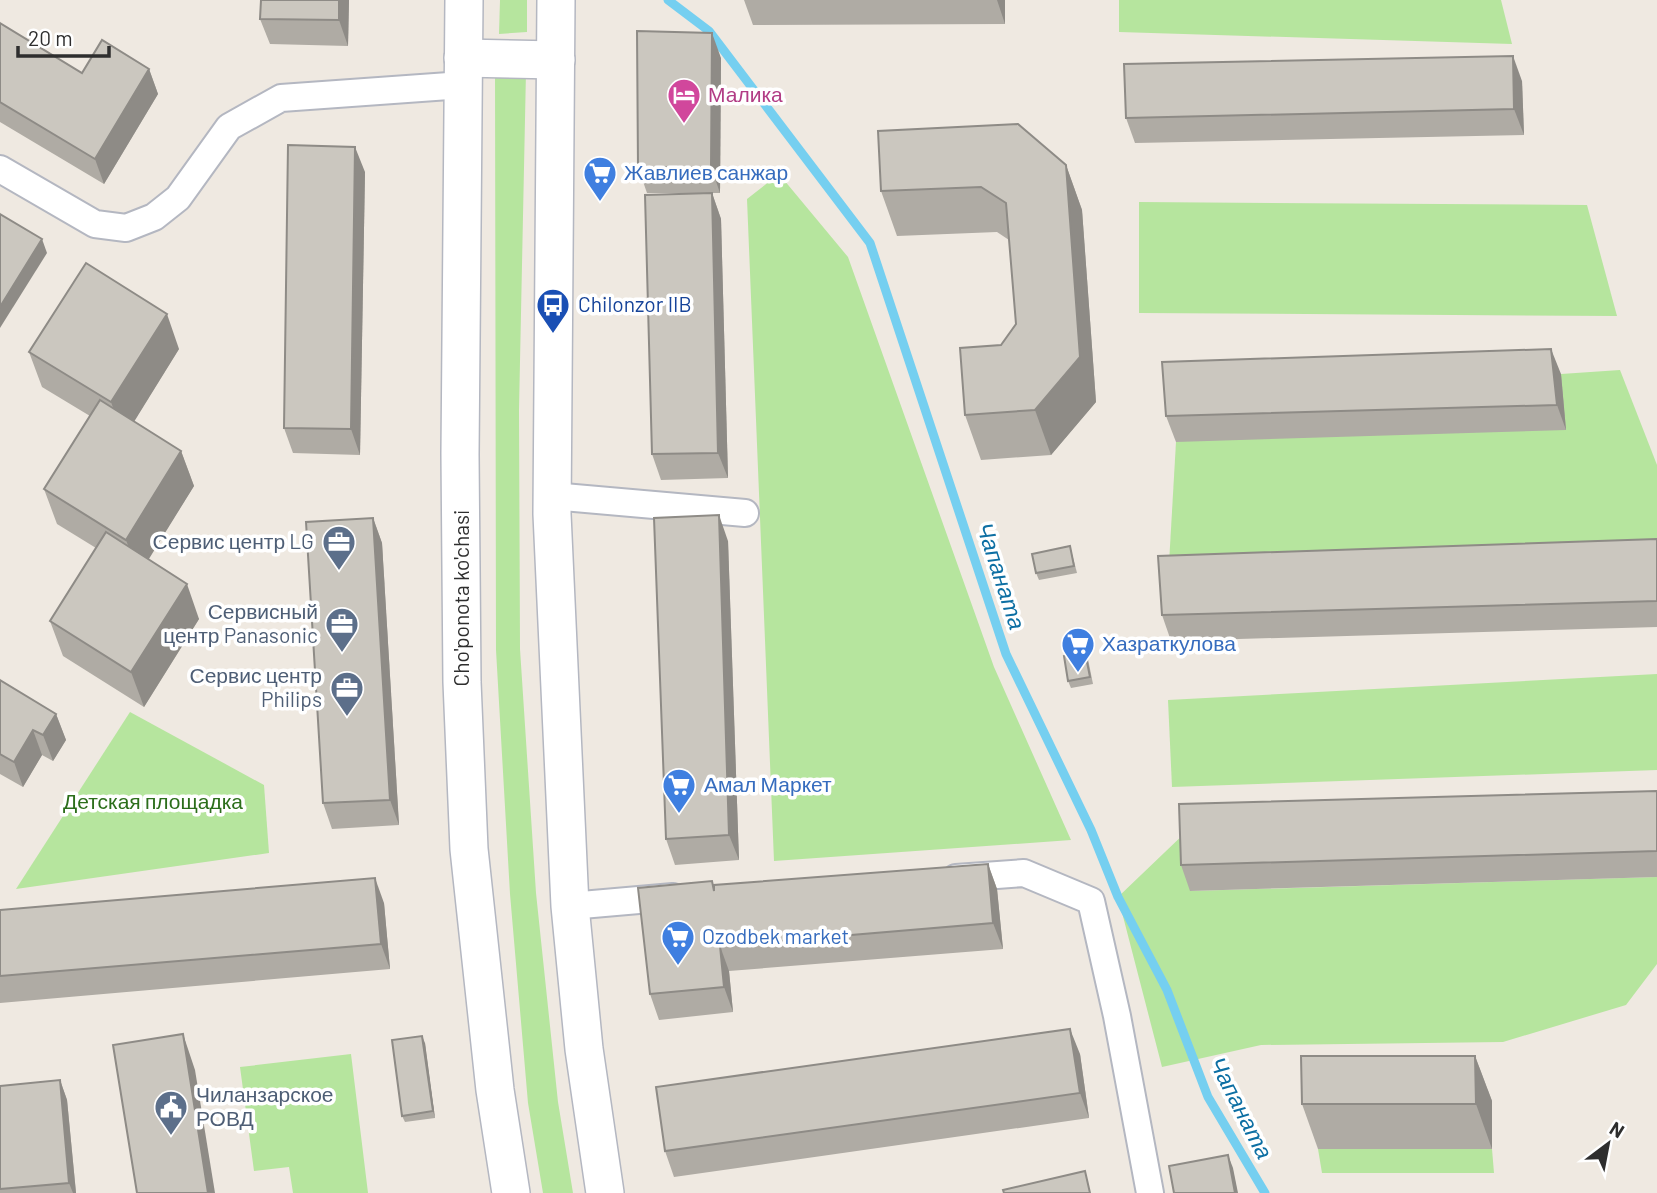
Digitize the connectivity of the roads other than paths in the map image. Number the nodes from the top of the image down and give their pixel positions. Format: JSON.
{"nodes":[{"id":1,"x":464,"y":0,"type":"edge"},
{"id":2,"x":556,"y":0,"type":"edge"},
{"id":3,"x":556,"y":60,"type":"junction"},
{"id":4,"x":463,"y":72,"type":"junction"},
{"id":5,"x":0,"y":169,"type":"edge"},
{"id":6,"x":552,"y":496,"type":"junction"},
{"id":7,"x":745,"y":513,"type":"dead end"},
{"id":8,"x":930,"y":879,"type":"edge"},
{"id":9,"x":691,"y":896,"type":"edge"},
{"id":10,"x":570,"y":906,"type":"junction"},
{"id":11,"x":511,"y":1193,"type":"edge"},
{"id":12,"x":605,"y":1193,"type":"edge"},
{"id":13,"x":1150,"y":1193,"type":"edge"}],
"edges":[{"from":1,"to":4,"type":"main road","name":"Cho'ponota ko'chasi"},
{"from":2,"to":3,"type":"main road"},
{"from":3,"to":4,"type":"main road"},
{"from":3,"to":6,"type":"main road"},
{"from":4,"to":5,"type":"street"},
{"from":4,"to":11,"type":"main road","name":"Cho'ponota ko'chasi"},
{"from":6,"to":7,"type":"street"},
{"from":6,"to":10,"type":"main road"},
{"from":8,"to":13,"type":"street"},
{"from":9,"to":10,"type":"street"},
{"from":10,"to":12,"type":"main road"}]}
